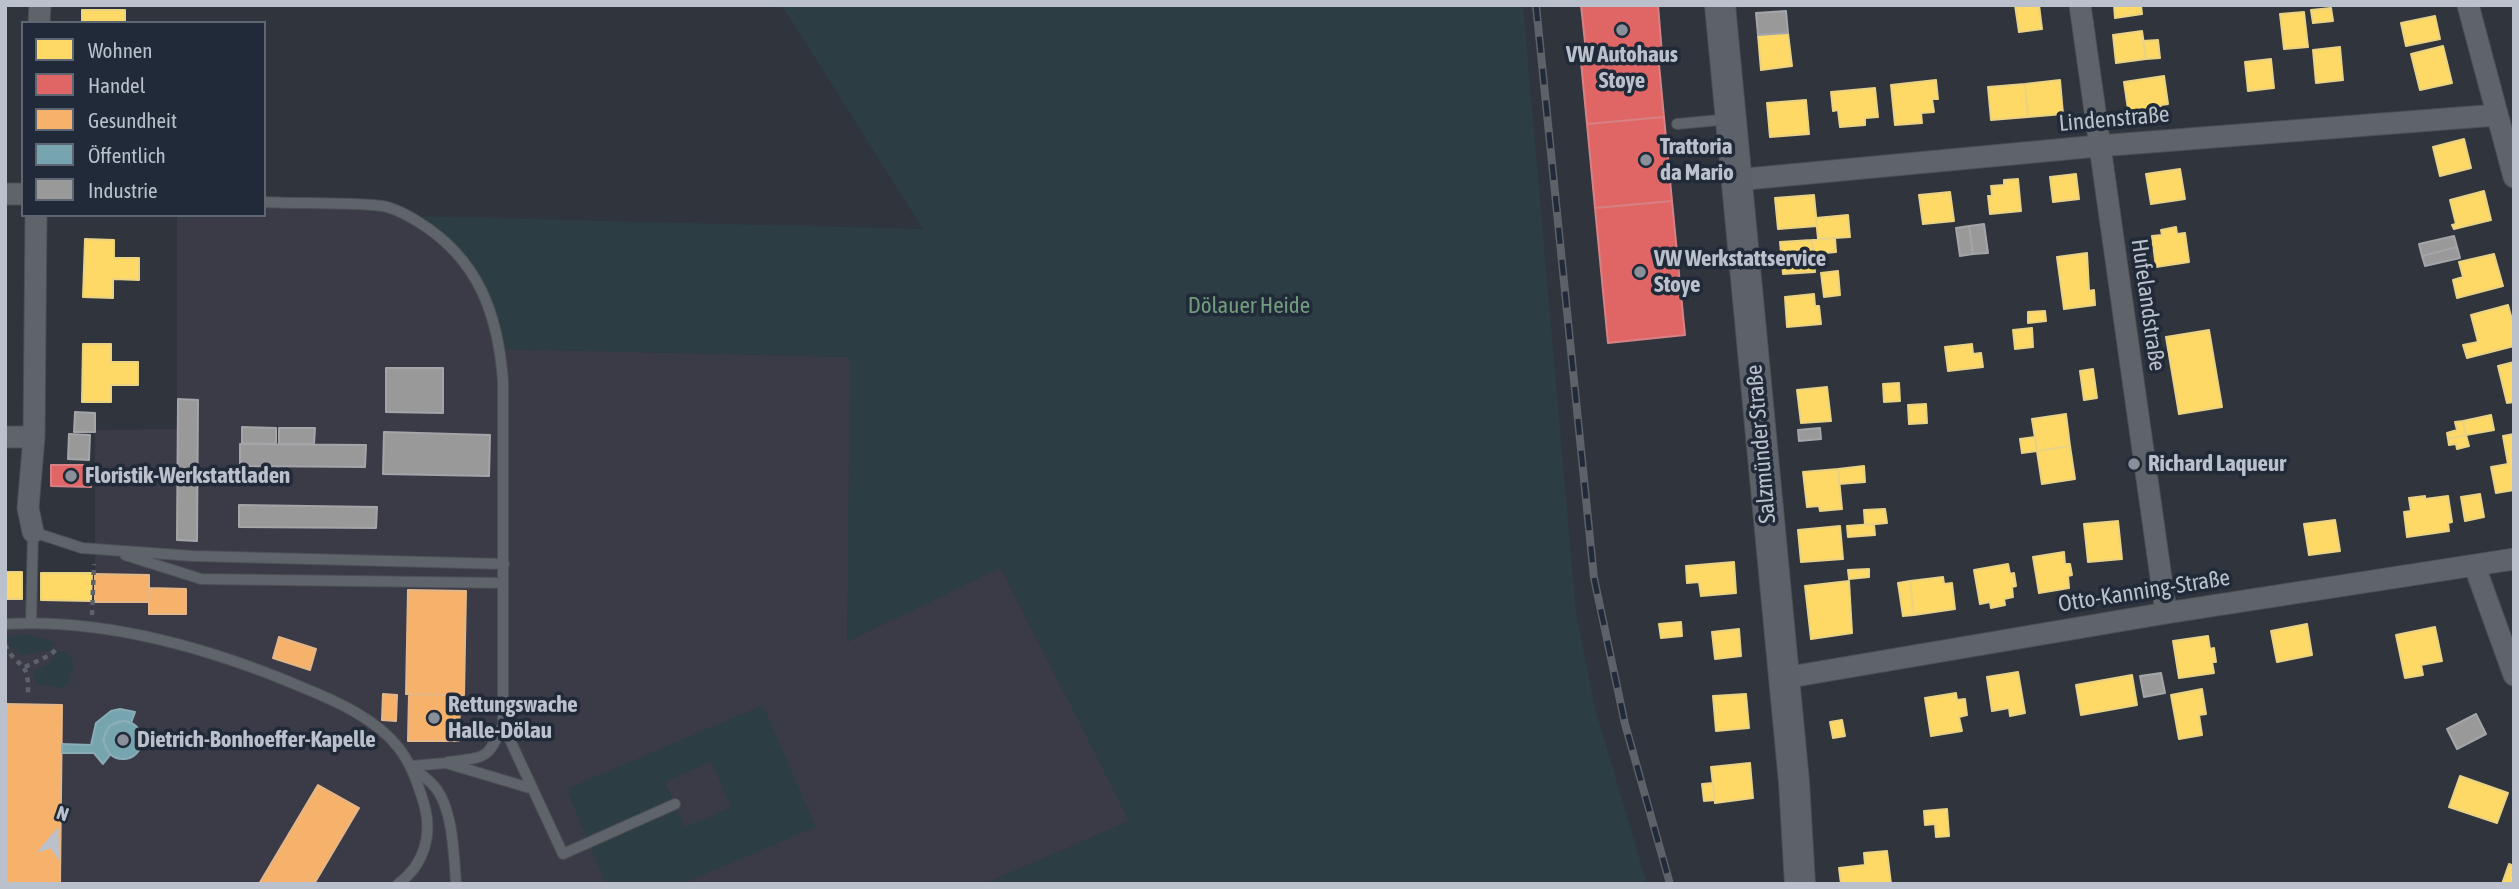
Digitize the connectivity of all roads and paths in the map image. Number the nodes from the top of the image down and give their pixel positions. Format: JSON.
{"nodes":[{"id":1,"x":1720,"y":5,"type":"edge"},
{"id":2,"x":2080,"y":5,"type":"edge"},
{"id":3,"x":2468,"y":5,"type":"edge"},
{"id":4,"x":2497,"y":115,"type":"junction"},
{"id":5,"x":1731,"y":119,"type":"junction"},
{"id":6,"x":1677,"y":124,"type":"dead end"},
{"id":7,"x":2098,"y":146,"type":"junction"},
{"id":8,"x":2514,"y":177,"type":"edge"},
{"id":9,"x":1736,"y":180,"type":"junction"},
{"id":10,"x":266,"y":202,"type":"edge"},
{"id":11,"x":36,"y":217,"type":"edge"},
{"id":12,"x":5,"y":437,"type":"edge"},
{"id":13,"x":34,"y":437,"type":"junction"},
{"id":14,"x":33,"y":532,"type":"junction"},
{"id":15,"x":93,"y":548,"type":"junction"},
{"id":16,"x":109,"y":550,"type":"junction"},
{"id":17,"x":194,"y":556,"type":"junction"},
{"id":18,"x":2514,"y":559,"type":"edge"},
{"id":19,"x":504,"y":564,"type":"junction"},
{"id":20,"x":2476,"y":567,"type":"junction"},
{"id":21,"x":201,"y":579,"type":"junction"},
{"id":22,"x":503,"y":583,"type":"junction"},
{"id":23,"x":2165,"y":613,"type":"junction"},
{"id":24,"x":31,"y":622,"type":"junction"},
{"id":25,"x":5,"y":624,"type":"edge"},
{"id":26,"x":85,"y":627,"type":"junction"},
{"id":27,"x":5,"y":645,"type":"edge"},
{"id":28,"x":59,"y":647,"type":"dead end"},
{"id":29,"x":25,"y":667,"type":"junction"},
{"id":30,"x":2514,"y":675,"type":"edge"},
{"id":31,"x":1784,"y":678,"type":"junction"},
{"id":32,"x":28,"y":695,"type":"dead end"},
{"id":33,"x":503,"y":725,"type":"junction"},
{"id":34,"x":446,"y":763,"type":"junction"},
{"id":35,"x":411,"y":766,"type":"junction"},
{"id":36,"x":533,"y":789,"type":"junction"},
{"id":37,"x":675,"y":804,"type":"dead end"},
{"id":38,"x":398,"y":884,"type":"edge"},
{"id":39,"x":456,"y":884,"type":"edge"},
{"id":40,"x":1800,"y":884,"type":"edge"}],
"edges":[{"from":1,"to":5,"type":"main road","name":"Salzmünder Straße"},
{"from":2,"to":7,"type":"street","name":"Hufelandstraße"},
{"from":3,"to":4,"type":"street"},
{"from":4,"to":7,"type":"street","name":"Lindenstraße"},
{"from":4,"to":8,"type":"street"},
{"from":5,"to":6,"type":"lane"},
{"from":5,"to":9,"type":"main road","name":"Salzmünder Straße"},
{"from":7,"to":9,"type":"street","name":"Lindenstraße"},
{"from":7,"to":23,"type":"street","name":"Hufelandstraße"},
{"from":9,"to":31,"type":"main road","name":"Salzmünder Straße"},
{"from":10,"to":19,"type":"lane"},
{"from":11,"to":13,"type":"street"},
{"from":12,"to":13,"type":"street"},
{"from":13,"to":14,"type":"street"},
{"from":14,"to":15,"type":"lane"},
{"from":14,"to":24,"type":"lane"},
{"from":15,"to":16,"type":"lane"},
{"from":15,"to":26,"type":"path"},
{"from":16,"to":17,"type":"lane"},
{"from":16,"to":21,"type":"lane"},
{"from":17,"to":19,"type":"lane"},
{"from":17,"to":21,"type":"lane"},
{"from":18,"to":20,"type":"street","name":"Otto-Kanning-Straße"},
{"from":19,"to":22,"type":"lane"},
{"from":20,"to":23,"type":"street","name":"Otto-Kanning-Straße"},
{"from":20,"to":30,"type":"street"},
{"from":21,"to":22,"type":"lane"},
{"from":22,"to":33,"type":"lane"},
{"from":23,"to":31,"type":"street","name":"Otto-Kanning-Straße"},
{"from":24,"to":25,"type":"lane"},
{"from":24,"to":26,"type":"lane"},
{"from":26,"to":35,"type":"lane"},
{"from":27,"to":29,"type":"path"},
{"from":28,"to":29,"type":"path"},
{"from":29,"to":32,"type":"path"},
{"from":31,"to":40,"type":"main road","name":"Salzmünder Straße"},
{"from":33,"to":34,"type":"lane"},
{"from":33,"to":36,"type":"lane"},
{"from":34,"to":35,"type":"lane"},
{"from":34,"to":36,"type":"lane"},
{"from":35,"to":38,"type":"lane"},
{"from":35,"to":39,"type":"lane"},
{"from":36,"to":37,"type":"lane"}]}
